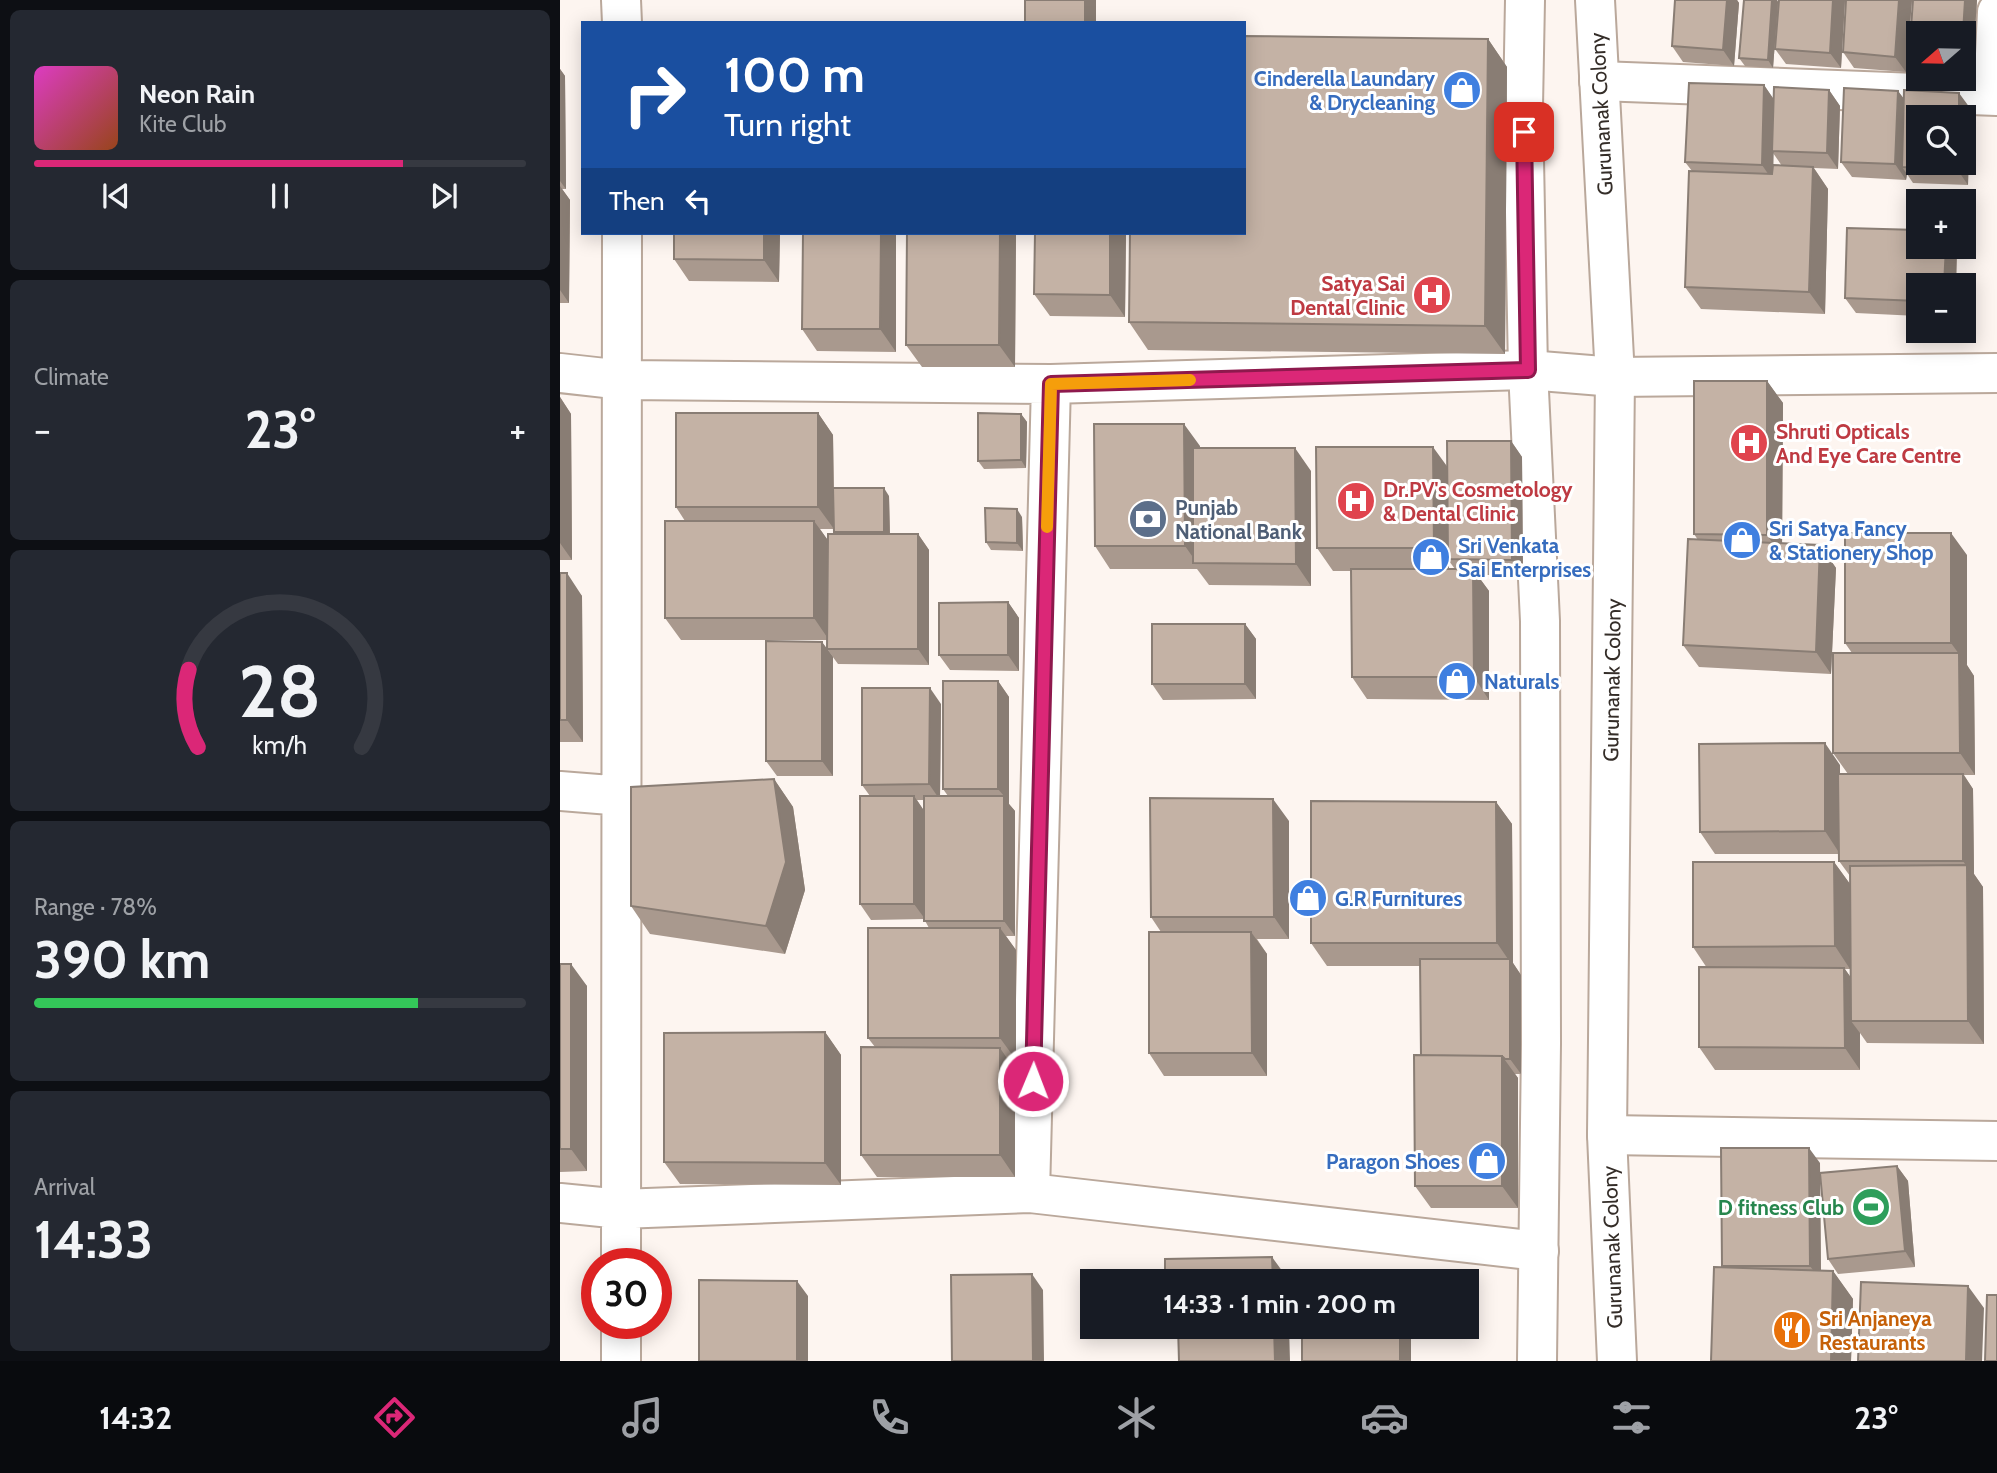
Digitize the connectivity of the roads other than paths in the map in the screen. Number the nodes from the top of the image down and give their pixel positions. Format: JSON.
{"nodes":[{"id":1,"x":621,"y":0,"type":"edge"},
{"id":2,"x":1525,"y":0,"type":"edge"},
{"id":3,"x":1595,"y":0,"type":"edge"},
{"id":4,"x":1997,"y":12,"type":"edge"},
{"id":5,"x":621,"y":21,"type":"edge"},
{"id":6,"x":1599,"y":81,"type":"junction"},
{"id":7,"x":1995,"y":96,"type":"edge"},
{"id":8,"x":622,"y":235,"type":"edge"},
{"id":9,"x":1528,"y":370,"type":"junction"},
{"id":10,"x":560,"y":373,"type":"edge"},
{"id":11,"x":1997,"y":373,"type":"edge"},
{"id":12,"x":1615,"y":377,"type":"junction"},
{"id":13,"x":623,"y":380,"type":"junction"},
{"id":14,"x":1051,"y":384,"type":"junction"},
{"id":15,"x":560,"y":791,"type":"edge"},
{"id":16,"x":623,"y":796,"type":"junction"},
{"id":17,"x":1607,"y":1135,"type":"junction"},
{"id":18,"x":1997,"y":1141,"type":"edge"},
{"id":19,"x":1030,"y":1193,"type":"junction"},
{"id":20,"x":560,"y":1203,"type":"edge"},
{"id":21,"x":621,"y":1209,"type":"junction"},
{"id":22,"x":621,"y":1248,"type":"edge"},
{"id":23,"x":1539,"y":1251,"type":"junction"},
{"id":24,"x":621,"y":1339,"type":"edge"},
{"id":25,"x":621,"y":1361,"type":"edge"},
{"id":26,"x":1537,"y":1361,"type":"edge"},
{"id":27,"x":1617,"y":1361,"type":"edge"}],
"edges":[{"from":1,"to":5,"type":"street"},
{"from":2,"to":9,"type":"street"},
{"from":3,"to":6,"type":"street","name":"Gurunanak Colony"},
{"from":4,"to":7,"type":"street"},
{"from":6,"to":7,"type":"street"},
{"from":6,"to":12,"type":"street","name":"Gurunanak Colony"},
{"from":8,"to":13,"type":"street"},
{"from":9,"to":12,"type":"street"},
{"from":9,"to":14,"type":"street"},
{"from":9,"to":23,"type":"street"},
{"from":10,"to":13,"type":"street"},
{"from":11,"to":12,"type":"street"},
{"from":12,"to":17,"type":"street","name":"Gurunanak Colony"},
{"from":13,"to":14,"type":"street"},
{"from":13,"to":16,"type":"street"},
{"from":14,"to":19,"type":"street"},
{"from":15,"to":16,"type":"street"},
{"from":16,"to":21,"type":"street"},
{"from":17,"to":18,"type":"street"},
{"from":17,"to":27,"type":"street","name":"Gurunanak Colony"},
{"from":19,"to":21,"type":"street"},
{"from":19,"to":23,"type":"street"},
{"from":20,"to":21,"type":"street"},
{"from":21,"to":22,"type":"street"},
{"from":23,"to":26,"type":"street"},
{"from":24,"to":25,"type":"street"}]}
